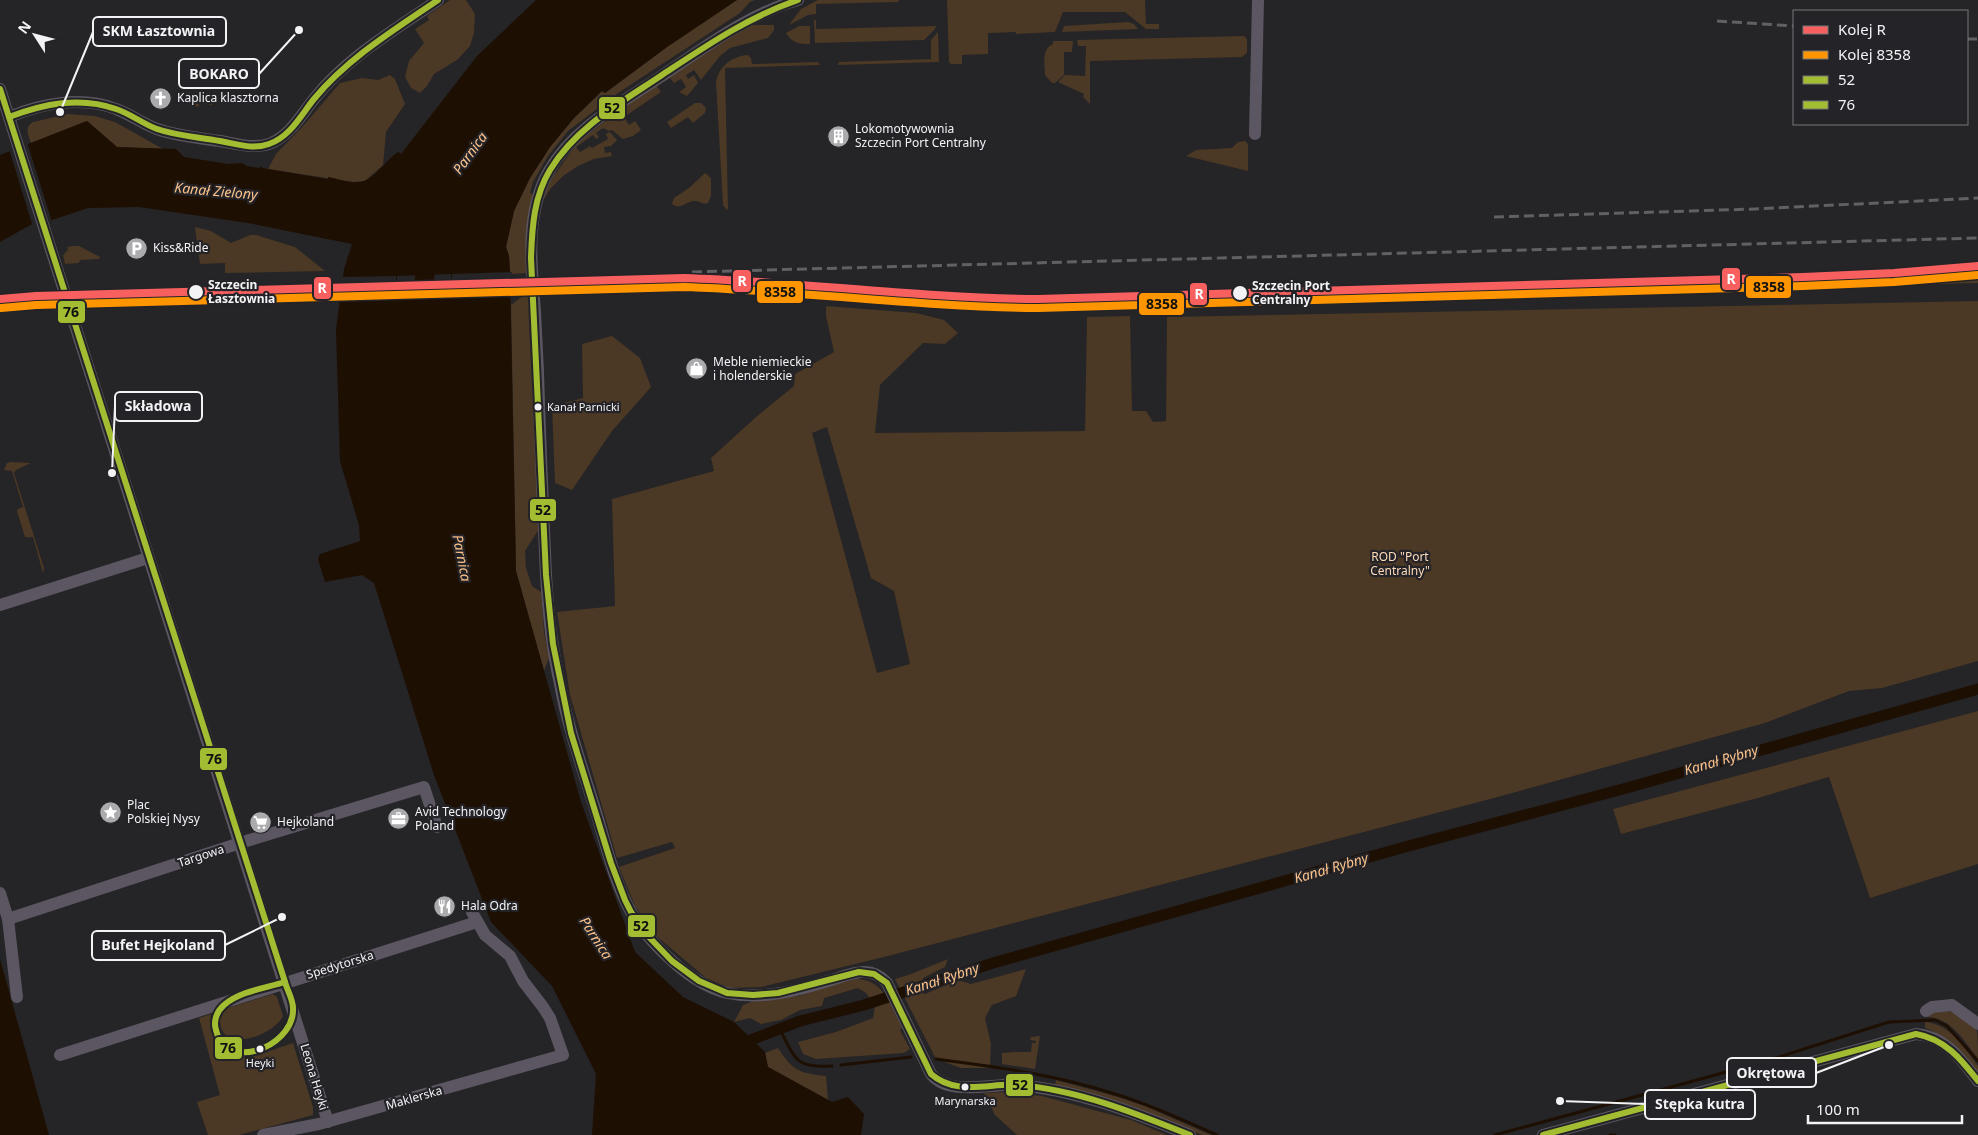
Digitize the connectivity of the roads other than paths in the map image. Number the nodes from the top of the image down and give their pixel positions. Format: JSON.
{"nodes":[{"id":1,"x":798,"y":0,"type":"edge"},
{"id":2,"x":1258,"y":0,"type":"edge"},
{"id":3,"x":436,"y":1,"type":"edge"},
{"id":4,"x":0,"y":91,"type":"edge"},
{"id":5,"x":9,"y":117,"type":"junction"},
{"id":6,"x":1255,"y":134,"type":"dead end"},
{"id":7,"x":148,"y":558,"type":"junction"},
{"id":8,"x":0,"y":605,"type":"edge"},
{"id":9,"x":438,"y":827,"type":"dead end"},
{"id":10,"x":240,"y":843,"type":"junction"},
{"id":11,"x":0,"y":892,"type":"edge"},
{"id":12,"x":8,"y":919,"type":"junction"},
{"id":13,"x":285,"y":982,"type":"junction"},
{"id":14,"x":17,"y":997,"type":"dead end"},
{"id":15,"x":1926,"y":1011,"type":"dead end"},
{"id":16,"x":1978,"y":1024,"type":"edge"},
{"id":17,"x":60,"y":1055,"type":"dead end"},
{"id":18,"x":563,"y":1055,"type":"joint"},
{"id":19,"x":1978,"y":1081,"type":"edge"},
{"id":20,"x":328,"y":1122,"type":"junction"},
{"id":21,"x":264,"y":1135,"type":"edge"},
{"id":22,"x":1190,"y":1135,"type":"edge"},
{"id":23,"x":1543,"y":1135,"type":"edge"}],
"edges":[{"from":1,"to":22,"type":"street"},
{"from":2,"to":6,"type":"street"},
{"from":3,"to":5,"type":"street"},
{"from":4,"to":5,"type":"street","name":"Leona Heyki"},
{"from":5,"to":7,"type":"street","name":"Leona Heyki"},
{"from":7,"to":8,"type":"street"},
{"from":7,"to":10,"type":"street","name":"Leona Heyki"},
{"from":9,"to":10,"type":"street","name":"Targowa"},
{"from":10,"to":12,"type":"street","name":"Targowa"},
{"from":10,"to":13,"type":"street","name":"Leona Heyki"},
{"from":11,"to":12,"type":"street"},
{"from":12,"to":14,"type":"street"},
{"from":13,"to":17,"type":"street","name":"Spedytorska"},
{"from":13,"to":18,"type":"street","name":"Spedytorska"},
{"from":13,"to":20,"type":"street","name":"Leona Heyki"},
{"from":15,"to":16,"type":"street"},
{"from":18,"to":20,"type":"street","name":"Maklerska"},
{"from":19,"to":23,"type":"street"},
{"from":20,"to":21,"type":"street","name":"Maklerska"}]}
